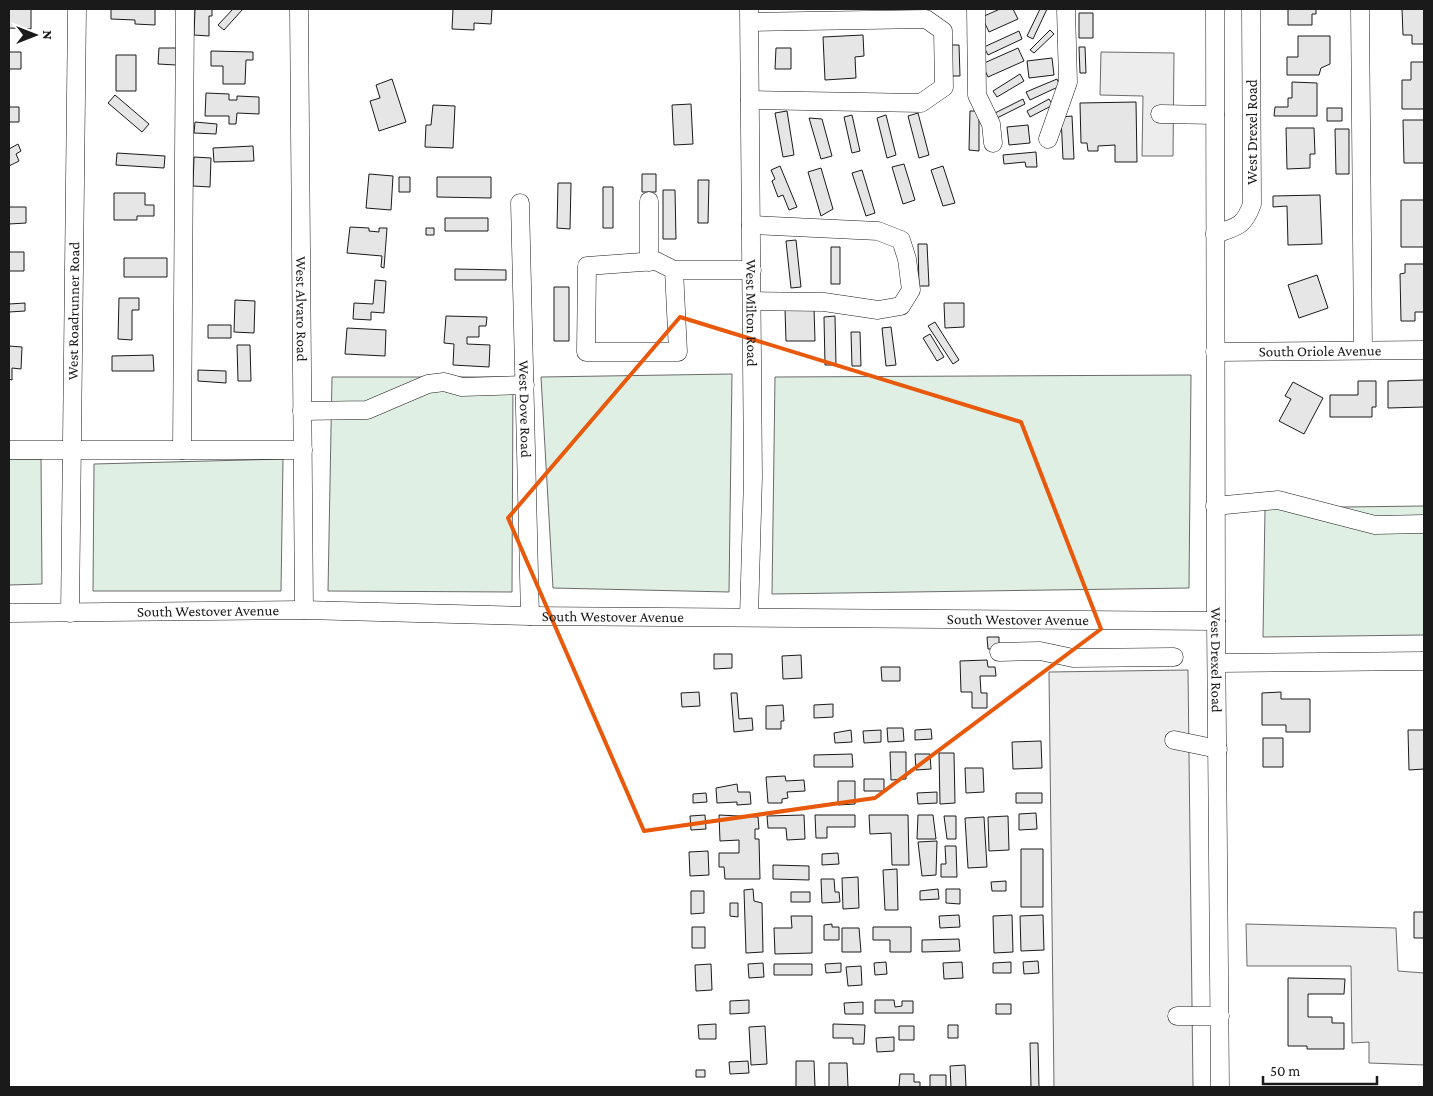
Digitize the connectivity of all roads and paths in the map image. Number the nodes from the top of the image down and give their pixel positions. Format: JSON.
{"nodes":[{"id":1,"x":77,"y":9,"type":"edge"},
{"id":2,"x":185,"y":9,"type":"edge"},
{"id":3,"x":299,"y":9,"type":"edge"},
{"id":4,"x":976,"y":9,"type":"edge"},
{"id":5,"x":1066,"y":9,"type":"edge"},
{"id":6,"x":1214,"y":9,"type":"edge"},
{"id":7,"x":1251,"y":9,"type":"edge"},
{"id":8,"x":1360,"y":9,"type":"edge"},
{"id":9,"x":749,"y":15,"type":"edge"},
{"id":10,"x":750,"y":100,"type":"junction"},
{"id":11,"x":1160,"y":114,"type":"dead end"},
{"id":12,"x":1214,"y":115,"type":"junction"},
{"id":13,"x":1048,"y":139,"type":"dead end"},
{"id":14,"x":993,"y":143,"type":"dead end"},
{"id":15,"x":649,"y":201,"type":"dead end"},
{"id":16,"x":520,"y":203,"type":"dead end"},
{"id":17,"x":751,"y":225,"type":"junction"},
{"id":18,"x":1214,"y":234,"type":"junction"},
{"id":19,"x":649,"y":262,"type":"junction"},
{"id":20,"x":674,"y":270,"type":"junction"},
{"id":21,"x":752,"y":270,"type":"junction"},
{"id":22,"x":752,"y":301,"type":"junction"},
{"id":23,"x":1363,"y":350,"type":"junction"},
{"id":24,"x":1424,"y":350,"type":"edge"},
{"id":25,"x":1214,"y":352,"type":"junction"},
{"id":26,"x":525,"y":385,"type":"junction"},
{"id":27,"x":302,"y":411,"type":"junction"},
{"id":28,"x":9,"y":450,"type":"edge"},
{"id":29,"x":72,"y":450,"type":"junction"},
{"id":30,"x":182,"y":450,"type":"junction"},
{"id":31,"x":303,"y":450,"type":"junction"},
{"id":32,"x":1215,"y":506,"type":"junction"},
{"id":33,"x":1424,"y":524,"type":"edge"},
{"id":34,"x":304,"y":610,"type":"junction"},
{"id":35,"x":9,"y":613,"type":"edge"},
{"id":36,"x":70,"y":613,"type":"junction"},
{"id":37,"x":530,"y":616,"type":"junction"},
{"id":38,"x":749,"y":616,"type":"junction"},
{"id":39,"x":1216,"y":621,"type":"junction"},
{"id":40,"x":999,"y":652,"type":"dead end"},
{"id":41,"x":1174,"y":657,"type":"dead end"},
{"id":42,"x":1424,"y":661,"type":"edge"},
{"id":43,"x":1217,"y":663,"type":"junction"},
{"id":44,"x":1174,"y":740,"type":"dead end"},
{"id":45,"x":1218,"y":749,"type":"junction"},
{"id":46,"x":1177,"y":1016,"type":"dead end"},
{"id":47,"x":1220,"y":1016,"type":"junction"},
{"id":48,"x":1220,"y":1087,"type":"edge"}],
"edges":[{"from":1,"to":29,"type":"street","name":"West Roadrunner Road"},
{"from":2,"to":30,"type":"street"},
{"from":3,"to":27,"type":"street","name":"West Alvaro Road"},
{"from":4,"to":14,"type":"street"},
{"from":5,"to":13,"type":"street"},
{"from":6,"to":12,"type":"street","name":"West Drexel Road"},
{"from":7,"to":18,"type":"street","name":"West Drexel Road"},
{"from":8,"to":23,"type":"street"},
{"from":9,"to":10,"type":"street","name":"West Milton Road"},
{"from":9,"to":10,"type":"street"},
{"from":10,"to":17,"type":"street","name":"West Milton Road"},
{"from":11,"to":12,"type":"street"},
{"from":12,"to":18,"type":"street","name":"West Drexel Road"},
{"from":15,"to":19,"type":"street"},
{"from":16,"to":26,"type":"street","name":"West Dove Road"},
{"from":17,"to":21,"type":"street","name":"West Milton Road"},
{"from":17,"to":22,"type":"street"},
{"from":18,"to":25,"type":"street","name":"West Drexel Road"},
{"from":19,"to":20,"type":"street"},
{"from":19,"to":20,"type":"street"},
{"from":20,"to":21,"type":"street"},
{"from":21,"to":22,"type":"street","name":"West Milton Road"},
{"from":22,"to":38,"type":"street","name":"West Milton Road"},
{"from":23,"to":24,"type":"street","name":"South Oriole Avenue"},
{"from":23,"to":25,"type":"street","name":"South Oriole Avenue"},
{"from":25,"to":32,"type":"street","name":"West Drexel Road"},
{"from":26,"to":27,"type":"street"},
{"from":26,"to":37,"type":"street","name":"West Dove Road"},
{"from":27,"to":31,"type":"street","name":"West Alvaro Road"},
{"from":28,"to":29,"type":"street"},
{"from":29,"to":30,"type":"street"},
{"from":29,"to":36,"type":"street","name":"West Roadrunner Road"},
{"from":30,"to":31,"type":"street"},
{"from":31,"to":34,"type":"street","name":"West Alvaro Road"},
{"from":32,"to":33,"type":"street"},
{"from":32,"to":39,"type":"street","name":"West Drexel Road"},
{"from":34,"to":36,"type":"street","name":"South Westover Avenue"},
{"from":34,"to":37,"type":"street","name":"South Westover Avenue"},
{"from":35,"to":36,"type":"street","name":"South Westover Avenue"},
{"from":37,"to":38,"type":"street","name":"South Westover Avenue"},
{"from":38,"to":39,"type":"street","name":"South Westover Avenue"},
{"from":39,"to":43,"type":"street","name":"West Drexel Road"},
{"from":40,"to":41,"type":"street"},
{"from":42,"to":43,"type":"street"},
{"from":43,"to":45,"type":"street","name":"West Drexel Road"},
{"from":44,"to":45,"type":"street"},
{"from":45,"to":47,"type":"street","name":"West Drexel Road"},
{"from":46,"to":47,"type":"street"},
{"from":47,"to":48,"type":"street","name":"West Drexel Road"}]}
